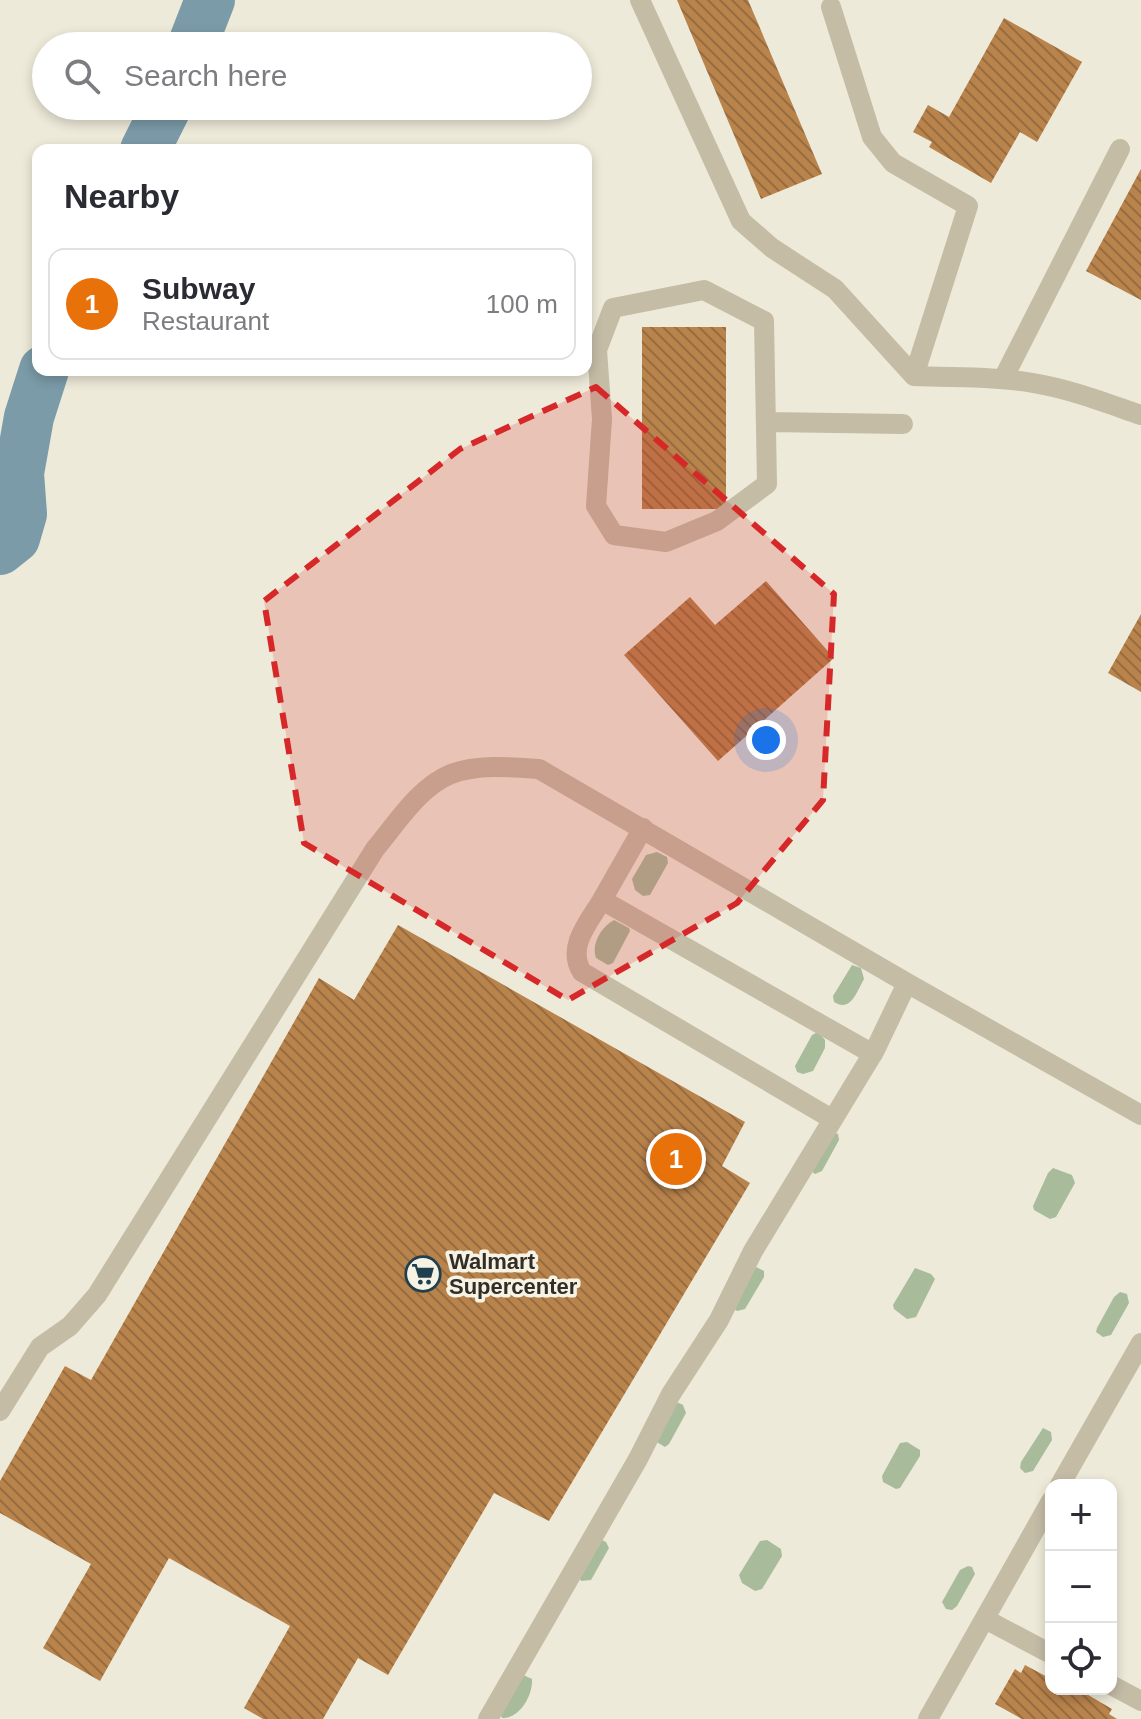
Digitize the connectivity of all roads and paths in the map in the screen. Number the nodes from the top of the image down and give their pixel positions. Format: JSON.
{"nodes":[{"id":1,"x":640,"y":0,"type":"edge"},
{"id":2,"x":831,"y":7,"type":"dead end"},
{"id":3,"x":1120,"y":149,"type":"dead end"},
{"id":4,"x":914,"y":376,"type":"junction"},
{"id":5,"x":1003,"y":379,"type":"junction"},
{"id":6,"x":1141,"y":415,"type":"edge"},
{"id":7,"x":767,"y":422,"type":"junction"},
{"id":8,"x":903,"y":424,"type":"dead end"},
{"id":9,"x":643,"y":828,"type":"junction"},
{"id":10,"x":602,"y":900,"type":"junction"},
{"id":11,"x":907,"y":983,"type":"junction"},
{"id":12,"x":873,"y":1054,"type":"junction"},
{"id":13,"x":1141,"y":1115,"type":"edge"},
{"id":14,"x":832,"y":1119,"type":"junction"},
{"id":15,"x":1141,"y":1343,"type":"edge"},
{"id":16,"x":0,"y":1411,"type":"edge"},
{"id":17,"x":1063,"y":1479,"type":"edge"},
{"id":18,"x":1045,"y":1512,"type":"edge"},
{"id":19,"x":985,"y":1619,"type":"junction"},
{"id":20,"x":1045,"y":1651,"type":"edge"},
{"id":21,"x":1117,"y":1688,"type":"edge"},
{"id":22,"x":1141,"y":1701,"type":"edge"},
{"id":23,"x":488,"y":1719,"type":"edge"},
{"id":24,"x":928,"y":1719,"type":"edge"}],
"edges":[{"from":1,"to":4,"type":"street"},
{"from":2,"to":4,"type":"street"},
{"from":3,"to":5,"type":"street"},
{"from":4,"to":5,"type":"street"},
{"from":5,"to":6,"type":"street"},
{"from":7,"to":7,"type":"street"},
{"from":7,"to":8,"type":"street"},
{"from":9,"to":10,"type":"street"},
{"from":9,"to":11,"type":"street"},
{"from":9,"to":16,"type":"street"},
{"from":10,"to":12,"type":"street"},
{"from":10,"to":14,"type":"street"},
{"from":11,"to":12,"type":"street"},
{"from":11,"to":13,"type":"street"},
{"from":12,"to":14,"type":"street"},
{"from":14,"to":23,"type":"street"},
{"from":15,"to":17,"type":"street"},
{"from":18,"to":19,"type":"street"},
{"from":19,"to":20,"type":"street"},
{"from":19,"to":24,"type":"street"},
{"from":21,"to":22,"type":"street"}]}
